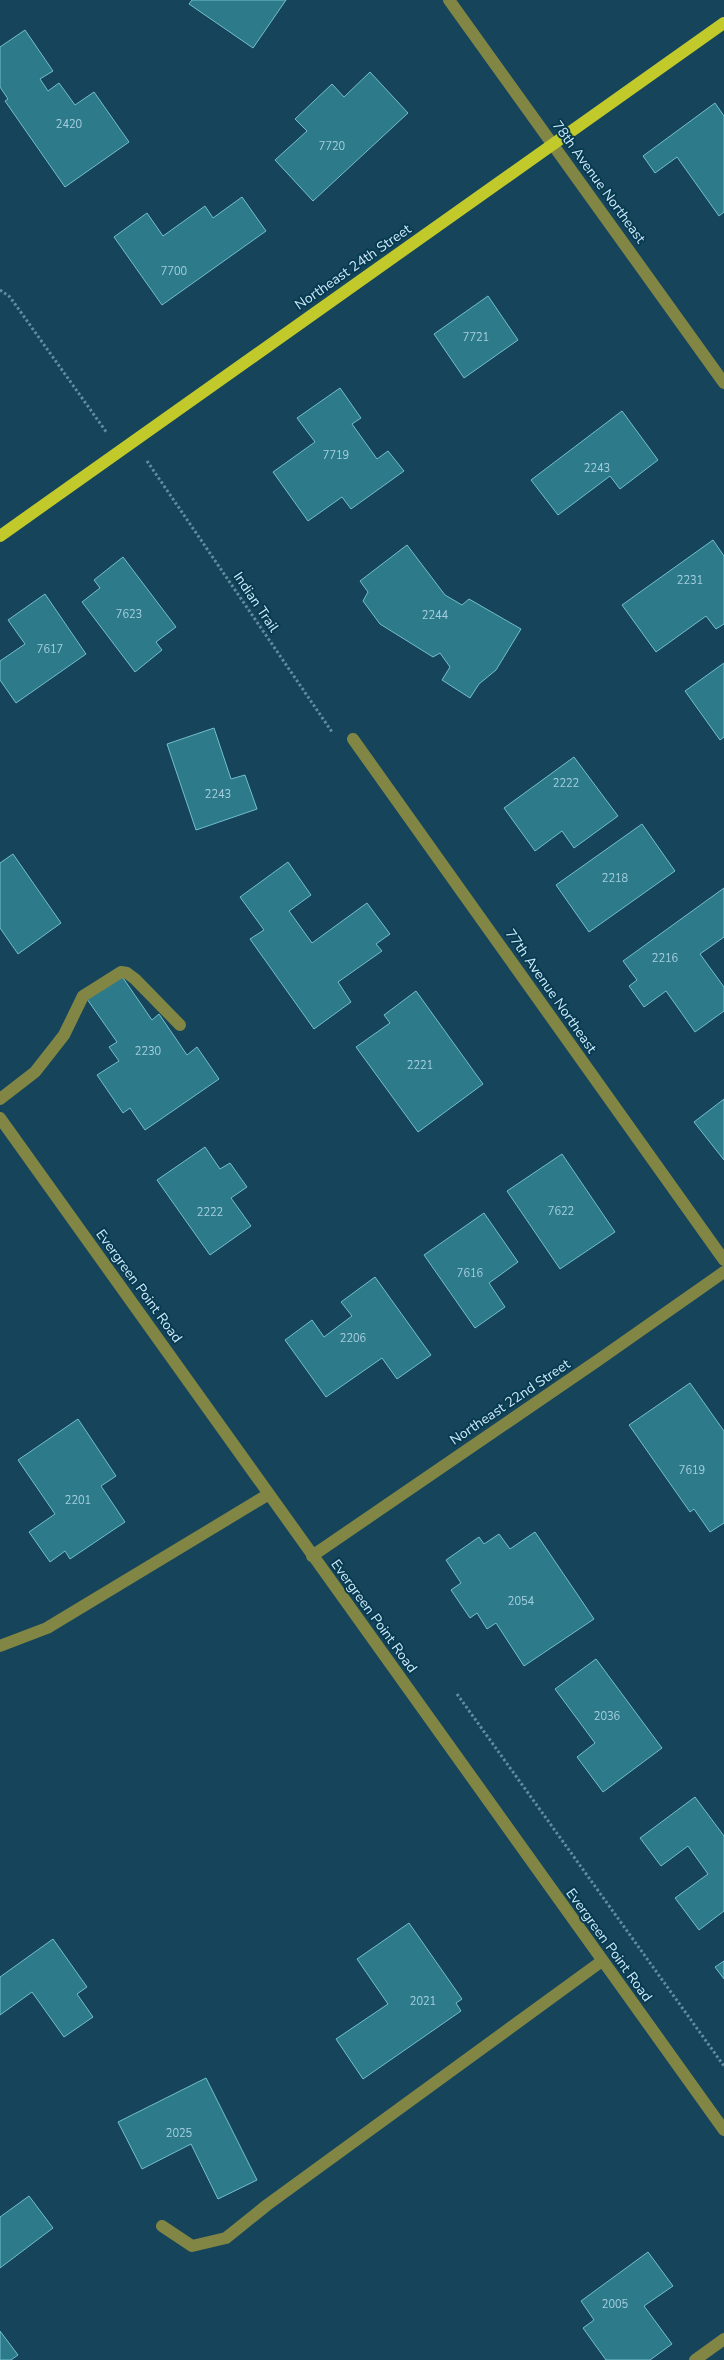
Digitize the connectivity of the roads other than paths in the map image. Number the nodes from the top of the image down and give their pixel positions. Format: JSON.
{"nodes":[{"id":1,"x":449,"y":0,"type":"edge"},
{"id":2,"x":724,"y":23,"type":"edge"},
{"id":3,"x":553,"y":143,"type":"junction"},
{"id":4,"x":724,"y":383,"type":"edge"},
{"id":5,"x":0,"y":536,"type":"edge"},
{"id":6,"x":353,"y":739,"type":"road end"},
{"id":7,"x":180,"y":1025,"type":"dead end"},
{"id":8,"x":0,"y":1099,"type":"edge"},
{"id":9,"x":0,"y":1118,"type":"edge"},
{"id":10,"x":724,"y":1260,"type":"edge"},
{"id":11,"x":724,"y":1272,"type":"edge"},
{"id":12,"x":269,"y":1494,"type":"junction"},
{"id":13,"x":312,"y":1556,"type":"junction"},
{"id":14,"x":0,"y":1646,"type":"edge"},
{"id":15,"x":602,"y":1962,"type":"junction"},
{"id":16,"x":724,"y":2130,"type":"edge"},
{"id":17,"x":162,"y":2226,"type":"dead end"},
{"id":18,"x":724,"y":2339,"type":"edge"},
{"id":19,"x":695,"y":2360,"type":"edge"}],
"edges":[{"from":1,"to":3,"type":"street","name":"78th Avenue Northeast"},
{"from":2,"to":3,"type":"main road","name":"Northeast 24th Street"},
{"from":3,"to":4,"type":"street","name":"78th Avenue Northeast"},
{"from":3,"to":5,"type":"main road","name":"Northeast 24th Street"},
{"from":6,"to":10,"type":"street","name":"77th Avenue Northeast"},
{"from":7,"to":8,"type":"street"},
{"from":9,"to":12,"type":"street","name":"Evergreen Point Road"},
{"from":11,"to":13,"type":"street","name":"Northeast 22nd Street"},
{"from":12,"to":13,"type":"street","name":"Evergreen Point Road"},
{"from":12,"to":14,"type":"street"},
{"from":13,"to":15,"type":"street","name":"Evergreen Point Road"},
{"from":15,"to":16,"type":"street","name":"Evergreen Point Road"},
{"from":15,"to":17,"type":"street"},
{"from":18,"to":19,"type":"street"}]}
